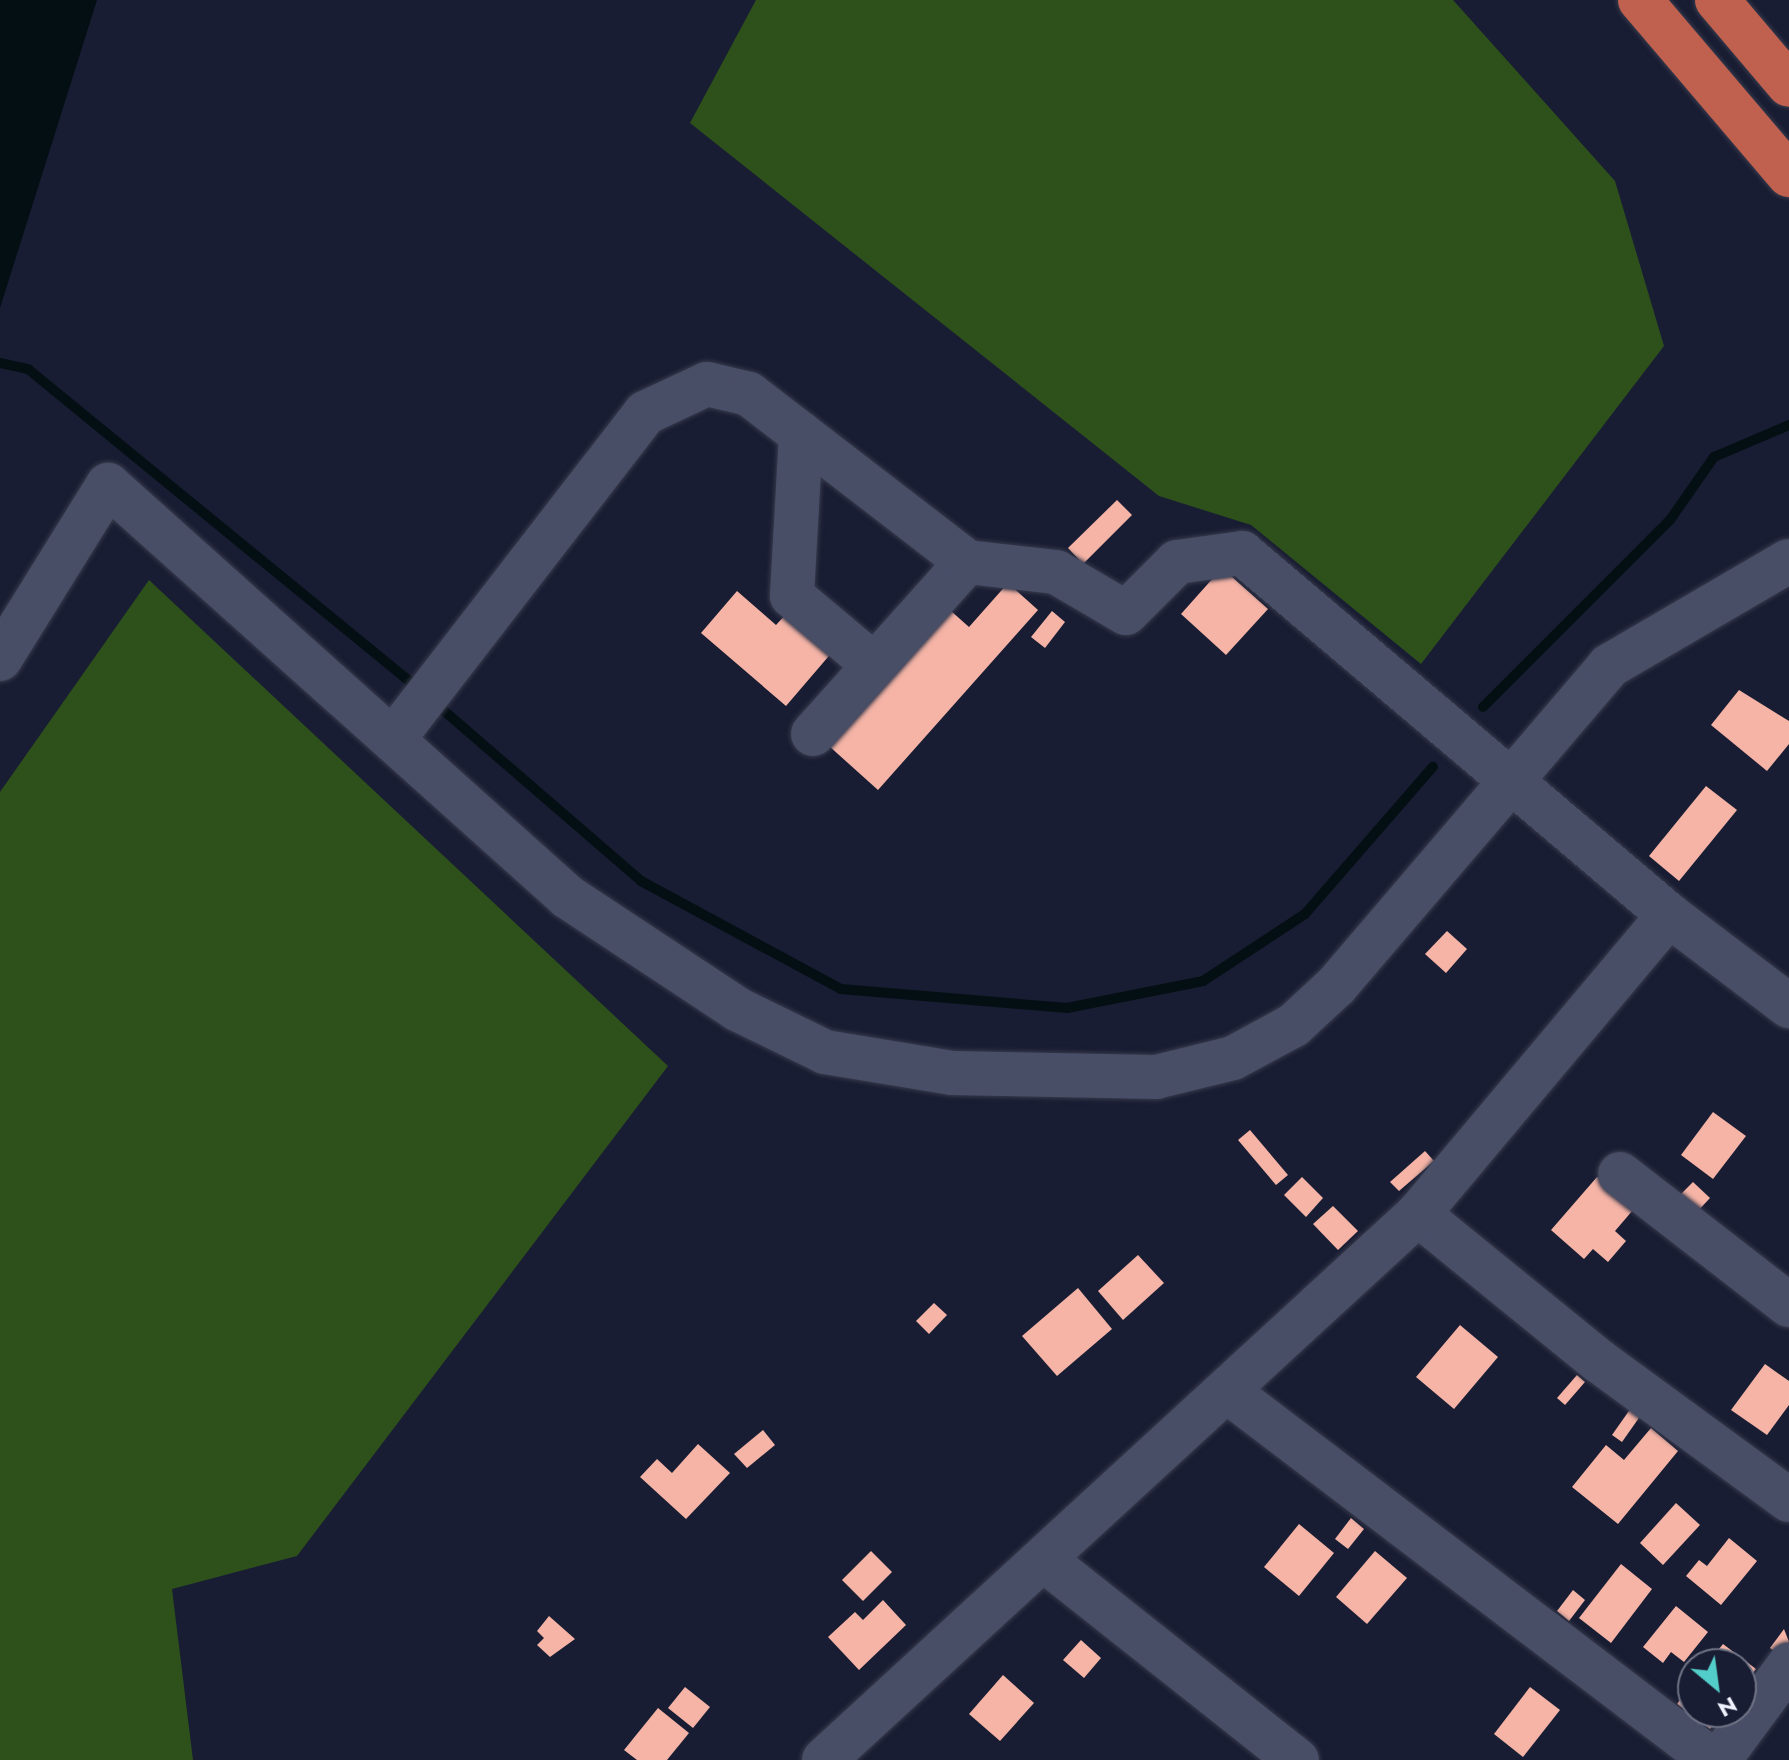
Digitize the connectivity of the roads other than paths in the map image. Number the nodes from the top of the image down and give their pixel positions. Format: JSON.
{"nodes":[{"id":1,"x":1640,"y":0,"type":"edge"},
{"id":2,"x":1717,"y":0,"type":"edge"},
{"id":3,"x":1789,"y":85,"type":"edge"},
{"id":4,"x":1789,"y":175,"type":"edge"},
{"id":5,"x":801,"y":434,"type":"junction"},
{"id":6,"x":1789,"y":561,"type":"edge"},
{"id":7,"x":967,"y":562,"type":"junction"},
{"id":8,"x":0,"y":659,"type":"edge"},
{"id":9,"x":874,"y":665,"type":"junction"},
{"id":10,"x":416,"y":712,"type":"junction"},
{"id":11,"x":813,"y":734,"type":"dead end"},
{"id":12,"x":1513,"y":782,"type":"junction"},
{"id":13,"x":1669,"y":915,"type":"junction"},
{"id":14,"x":1789,"y":1006,"type":"edge"},
{"id":15,"x":1620,"y":1174,"type":"dead end"},
{"id":16,"x":1418,"y":1214,"type":"junction"},
{"id":17,"x":1789,"y":1305,"type":"edge"},
{"id":18,"x":1227,"y":1391,"type":"junction"},
{"id":19,"x":1789,"y":1500,"type":"edge"},
{"id":20,"x":1043,"y":1559,"type":"junction"},
{"id":21,"x":1789,"y":1665,"type":"edge"},
{"id":22,"x":824,"y":1760,"type":"edge"},
{"id":23,"x":1297,"y":1760,"type":"edge"},
{"id":24,"x":1712,"y":1760,"type":"edge"},
{"id":25,"x":1719,"y":1760,"type":"edge"}],
"edges":[{"from":1,"to":4,"type":"highway"},
{"from":2,"to":3,"type":"highway"},
{"from":5,"to":7,"type":"street"},
{"from":5,"to":9,"type":"street"},
{"from":5,"to":10,"type":"street"},
{"from":6,"to":12,"type":"street"},
{"from":7,"to":9,"type":"street"},
{"from":7,"to":12,"type":"street"},
{"from":8,"to":10,"type":"street"},
{"from":9,"to":11,"type":"street"},
{"from":10,"to":12,"type":"street"},
{"from":12,"to":13,"type":"street"},
{"from":13,"to":14,"type":"street"},
{"from":13,"to":16,"type":"street"},
{"from":15,"to":17,"type":"street"},
{"from":16,"to":18,"type":"street"},
{"from":16,"to":19,"type":"street"},
{"from":18,"to":20,"type":"street"},
{"from":18,"to":24,"type":"street"},
{"from":20,"to":22,"type":"street"},
{"from":20,"to":23,"type":"street"},
{"from":21,"to":25,"type":"street"}]}
